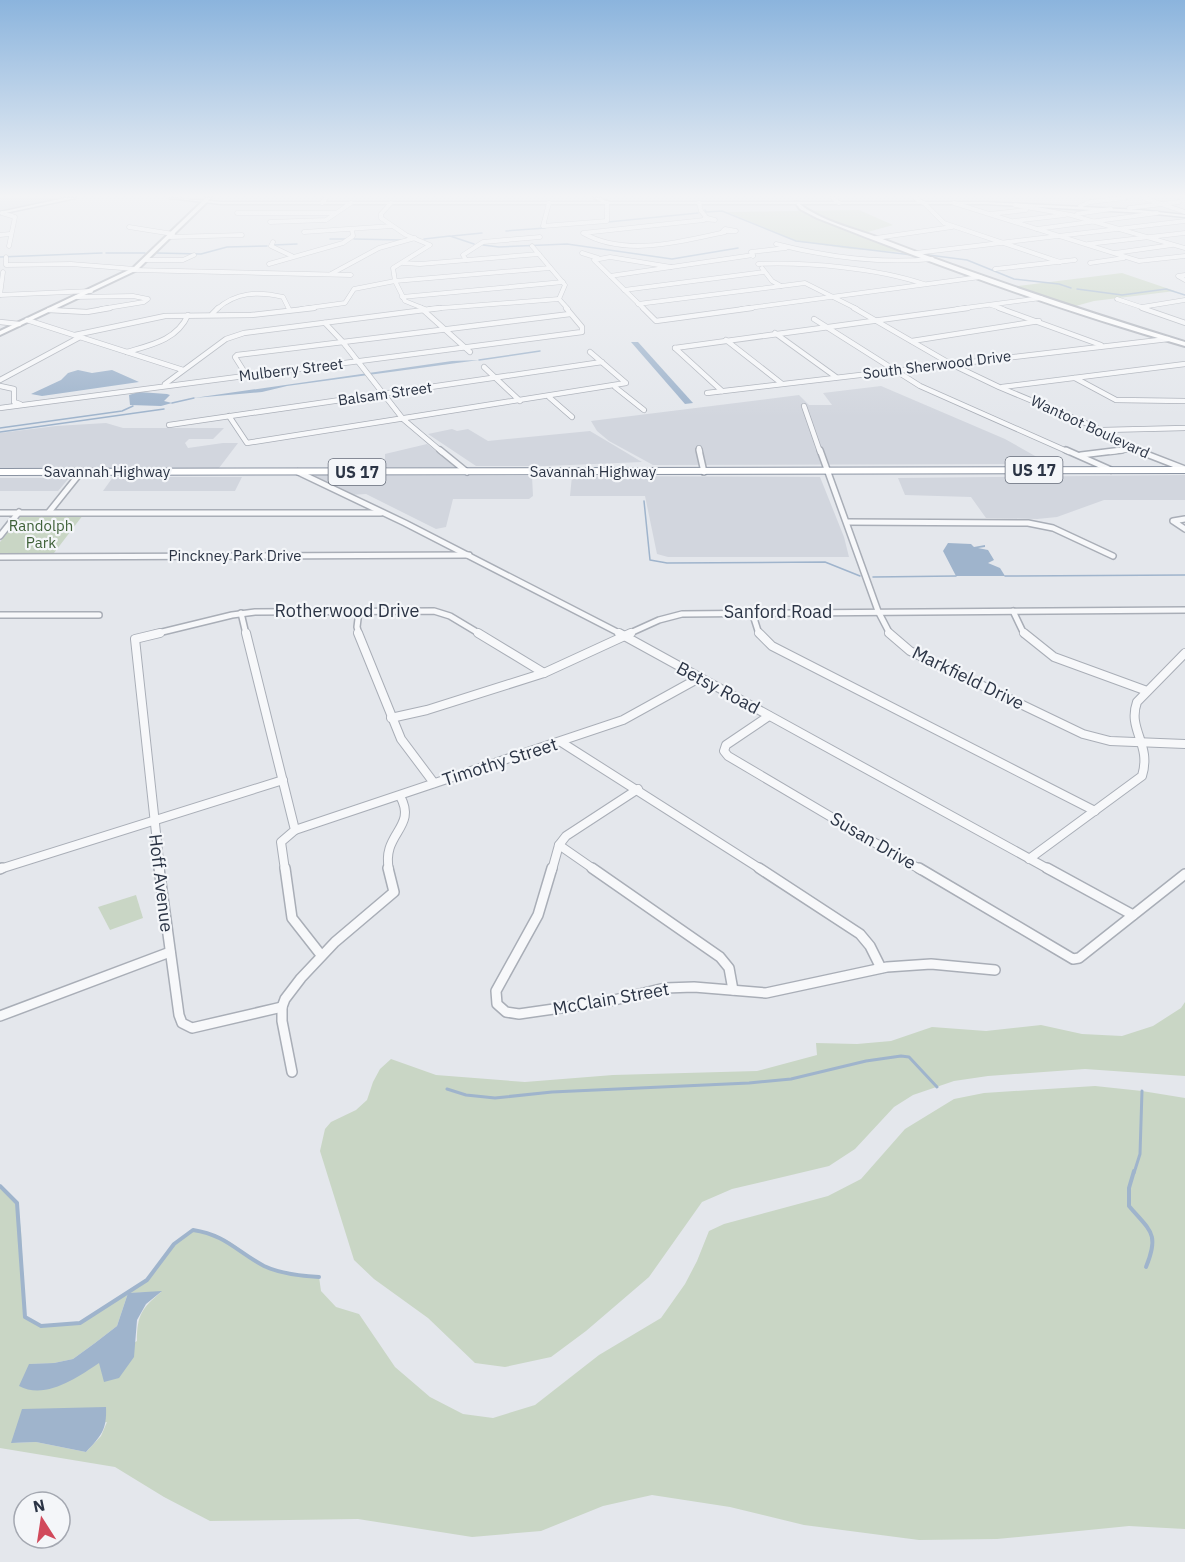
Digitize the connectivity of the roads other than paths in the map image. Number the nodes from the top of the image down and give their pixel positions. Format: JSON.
{"nodes":[{"id":1,"x":132,"y":271,"type":"edge"},
{"id":2,"x":178,"y":271,"type":"edge"},
{"id":3,"x":336,"y":271,"type":"edge"},
{"id":4,"x":392,"y":271,"type":"edge"},
{"id":5,"x":516,"y":271,"type":"edge"},
{"id":6,"x":553,"y":271,"type":"edge"},
{"id":7,"x":605,"y":271,"type":"edge"},
{"id":8,"x":645,"y":271,"type":"edge"},
{"id":9,"x":859,"y":271,"type":"edge"},
{"id":10,"x":964,"y":271,"type":"edge"},
{"id":11,"x":3,"y":272,"type":"dead end"},
{"id":12,"x":764,"y":272,"type":"joint"},
{"id":13,"x":330,"y":274,"type":"junction"},
{"id":14,"x":351,"y":275,"type":"dead end"},
{"id":15,"x":1185,"y":275,"type":"edge"},
{"id":16,"x":610,"y":276,"type":"junction"},
{"id":17,"x":980,"y":277,"type":"junction"},
{"id":18,"x":1185,"y":280,"type":"edge"},
{"id":19,"x":395,"y":281,"type":"junction"},
{"id":20,"x":563,"y":282,"type":"junction"},
{"id":21,"x":925,"y":285,"type":"junction"},
{"id":22,"x":781,"y":286,"type":"junction"},
{"id":23,"x":624,"y":290,"type":"junction"},
{"id":24,"x":91,"y":291,"type":"junction"},
{"id":25,"x":0,"y":295,"type":"edge"},
{"id":26,"x":76,"y":297,"type":"junction"},
{"id":27,"x":402,"y":297,"type":"junction"},
{"id":28,"x":832,"y":297,"type":"junction"},
{"id":29,"x":1041,"y":298,"type":"junction"},
{"id":30,"x":559,"y":299,"type":"junction"},
{"id":31,"x":1117,"y":299,"type":"dead end"},
{"id":32,"x":1185,"y":300,"type":"edge"},
{"id":33,"x":638,"y":304,"type":"junction"},
{"id":34,"x":990,"y":305,"type":"junction"},
{"id":35,"x":1141,"y":308,"type":"junction"},
{"id":36,"x":49,"y":310,"type":"junction"},
{"id":37,"x":289,"y":310,"type":"junction"},
{"id":38,"x":426,"y":310,"type":"junction"},
{"id":39,"x":570,"y":314,"type":"junction"},
{"id":40,"x":188,"y":315,"type":"junction"},
{"id":41,"x":212,"y":315,"type":"junction"},
{"id":42,"x":814,"y":319,"type":"dead end"},
{"id":43,"x":876,"y":319,"type":"junction"},
{"id":44,"x":27,"y":320,"type":"junction"},
{"id":45,"x":1039,"y":321,"type":"junction"},
{"id":46,"x":0,"y":322,"type":"edge"},
{"id":47,"x":1185,"y":322,"type":"edge"},
{"id":48,"x":325,"y":323,"type":"junction"},
{"id":49,"x":19,"y":324,"type":"junction"},
{"id":50,"x":824,"y":326,"type":"junction"},
{"id":51,"x":445,"y":327,"type":"junction"},
{"id":52,"x":0,"y":333,"type":"edge"},
{"id":53,"x":775,"y":333,"type":"junction"},
{"id":54,"x":78,"y":336,"type":"junction"},
{"id":55,"x":1168,"y":339,"type":"junction"},
{"id":56,"x":726,"y":340,"type":"junction"},
{"id":57,"x":342,"y":341,"type":"junction"},
{"id":58,"x":912,"y":341,"type":"junction"},
{"id":59,"x":1185,"y":344,"type":"edge"},
{"id":60,"x":465,"y":346,"type":"junction"},
{"id":61,"x":1103,"y":346,"type":"junction"},
{"id":62,"x":590,"y":351,"type":"dead end"},
{"id":63,"x":127,"y":352,"type":"junction"},
{"id":64,"x":470,"y":352,"type":"dead end"},
{"id":65,"x":357,"y":362,"type":"junction"},
{"id":66,"x":602,"y":362,"type":"junction"},
{"id":67,"x":951,"y":364,"type":"junction"},
{"id":68,"x":1185,"y":364,"type":"edge"},
{"id":69,"x":484,"y":367,"type":"dead end"},
{"id":70,"x":183,"y":370,"type":"junction"},
{"id":71,"x":893,"y":371,"type":"junction"},
{"id":72,"x":247,"y":376,"type":"junction"},
{"id":73,"x":496,"y":377,"type":"junction"},
{"id":74,"x":836,"y":377,"type":"junction"},
{"id":75,"x":1074,"y":378,"type":"junction"},
{"id":76,"x":0,"y":380,"type":"edge"},
{"id":77,"x":781,"y":383,"type":"junction"},
{"id":78,"x":164,"y":385,"type":"junction"},
{"id":79,"x":0,"y":386,"type":"edge"},
{"id":80,"x":615,"y":387,"type":"junction"},
{"id":81,"x":999,"y":387,"type":"junction"},
{"id":82,"x":722,"y":391,"type":"junction"},
{"id":83,"x":707,"y":393,"type":"dead end"},
{"id":84,"x":383,"y":394,"type":"junction"},
{"id":85,"x":549,"y":397,"type":"junction"},
{"id":86,"x":520,"y":401,"type":"junction"},
{"id":87,"x":1185,"y":401,"type":"edge"},
{"id":88,"x":21,"y":405,"type":"junction"},
{"id":89,"x":804,"y":406,"type":"dead end"},
{"id":90,"x":0,"y":408,"type":"edge"},
{"id":91,"x":644,"y":410,"type":"dead end"},
{"id":92,"x":229,"y":416,"type":"junction"},
{"id":93,"x":572,"y":417,"type":"dead end"},
{"id":94,"x":403,"y":419,"type":"junction"},
{"id":95,"x":169,"y":425,"type":"dead end"},
{"id":96,"x":1185,"y":428,"type":"edge"},
{"id":97,"x":1101,"y":430,"type":"junction"},
{"id":98,"x":699,"y":448,"type":"dead end"},
{"id":99,"x":1133,"y":448,"type":"junction"},
{"id":100,"x":1078,"y":455,"type":"junction"},
{"id":101,"x":1172,"y":464,"type":"junction"},
{"id":102,"x":1185,"y":464,"type":"edge"},
{"id":103,"x":1111,"y":470,"type":"junction"},
{"id":104,"x":1185,"y":470,"type":"edge"},
{"id":105,"x":827,"y":471,"type":"junction"},
{"id":106,"x":0,"y":472,"type":"edge"},
{"id":107,"x":81,"y":472,"type":"junction"},
{"id":108,"x":298,"y":472,"type":"junction"},
{"id":109,"x":467,"y":472,"type":"junction"},
{"id":110,"x":704,"y":472,"type":"junction"},
{"id":111,"x":20,"y":512,"type":"junction"},
{"id":112,"x":49,"y":512,"type":"junction"},
{"id":113,"x":0,"y":513,"type":"edge"},
{"id":114,"x":386,"y":513,"type":"junction"},
{"id":115,"x":1185,"y":519,"type":"edge"},
{"id":116,"x":847,"y":522,"type":"junction"},
{"id":117,"x":1185,"y":528,"type":"edge"},
{"id":118,"x":0,"y":536,"type":"edge"},
{"id":119,"x":471,"y":555,"type":"junction"},
{"id":120,"x":0,"y":556,"type":"edge"},
{"id":121,"x":1113,"y":556,"type":"dead end"},
{"id":122,"x":1185,"y":610,"type":"edge"},
{"id":123,"x":359,"y":611,"type":"junction"},
{"id":124,"x":878,"y":611,"type":"junction"},
{"id":125,"x":1012,"y":611,"type":"junction"},
{"id":126,"x":752,"y":612,"type":"junction"},
{"id":127,"x":241,"y":613,"type":"junction"},
{"id":128,"x":0,"y":615,"type":"edge"},
{"id":129,"x":99,"y":615,"type":"dead end"},
{"id":130,"x":622,"y":636,"type":"junction"},
{"id":131,"x":135,"y":639,"type":"joint"},
{"id":132,"x":1185,"y":653,"type":"edge"},
{"id":133,"x":544,"y":673,"type":"junction"},
{"id":134,"x":699,"y":678,"type":"junction"},
{"id":135,"x":1147,"y":692,"type":"junction"},
{"id":136,"x":769,"y":716,"type":"junction"},
{"id":137,"x":391,"y":718,"type":"junction"},
{"id":138,"x":561,"y":742,"type":"junction"},
{"id":139,"x":1144,"y":742,"type":"junction"},
{"id":140,"x":1185,"y":744,"type":"edge"},
{"id":141,"x":283,"y":780,"type":"junction"},
{"id":142,"x":434,"y":783,"type":"junction"},
{"id":143,"x":638,"y":789,"type":"junction"},
{"id":144,"x":400,"y":796,"type":"junction"},
{"id":145,"x":1095,"y":811,"type":"junction"},
{"id":146,"x":153,"y":820,"type":"junction"},
{"id":147,"x":295,"y":830,"type":"junction"},
{"id":148,"x":559,"y":845,"type":"junction"},
{"id":149,"x":1029,"y":859,"type":"junction"},
{"id":150,"x":0,"y":869,"type":"edge"},
{"id":151,"x":1185,"y":874,"type":"edge"},
{"id":152,"x":1133,"y":915,"type":"junction"},
{"id":153,"x":170,"y":952,"type":"junction"},
{"id":154,"x":321,"y":955,"type":"junction"},
{"id":155,"x":881,"y":968,"type":"junction"},
{"id":156,"x":995,"y":970,"type":"dead end"},
{"id":157,"x":733,"y":990,"type":"junction"},
{"id":158,"x":282,"y":1007,"type":"junction"},
{"id":159,"x":0,"y":1016,"type":"edge"},
{"id":160,"x":291,"y":1072,"type":"dead end"}],
"edges":[{"from":1,"to":24,"type":"main road"},
{"from":2,"to":13,"type":"street"},
{"from":3,"to":13,"type":"street"},
{"from":4,"to":19,"type":"street"},
{"from":5,"to":19,"type":"street"},
{"from":6,"to":20,"type":"street"},
{"from":7,"to":16,"type":"street"},
{"from":8,"to":16,"type":"street"},
{"from":9,"to":21,"type":"street"},
{"from":10,"to":17,"type":"main road"},
{"from":11,"to":25,"type":"street"},
{"from":12,"to":22,"type":"street"},
{"from":12,"to":23,"type":"street"},
{"from":13,"to":14,"type":"street"},
{"from":15,"to":18,"type":"street"},
{"from":16,"to":23,"type":"street"},
{"from":17,"to":21,"type":"street"},
{"from":17,"to":29,"type":"main road"},
{"from":19,"to":27,"type":"street"},
{"from":19,"to":37,"type":"street"},
{"from":20,"to":27,"type":"street"},
{"from":20,"to":30,"type":"street"},
{"from":21,"to":28,"type":"street"},
{"from":22,"to":28,"type":"street","name":"Wantoot Boulevard"},
{"from":22,"to":33,"type":"street"},
{"from":23,"to":33,"type":"street"},
{"from":24,"to":25,"type":"street"},
{"from":24,"to":26,"type":"main road"},
{"from":26,"to":36,"type":"main road"},
{"from":26,"to":36,"type":"street"},
{"from":27,"to":38,"type":"street"},
{"from":28,"to":33,"type":"street"},
{"from":28,"to":43,"type":"street","name":"Wantoot Boulevard"},
{"from":29,"to":34,"type":"street"},
{"from":29,"to":55,"type":"main road"},
{"from":30,"to":38,"type":"street"},
{"from":30,"to":39,"type":"street"},
{"from":31,"to":35,"type":"street"},
{"from":32,"to":35,"type":"street"},
{"from":34,"to":43,"type":"street"},
{"from":34,"to":45,"type":"street"},
{"from":35,"to":47,"type":"street"},
{"from":36,"to":44,"type":"main road"},
{"from":37,"to":41,"type":"street"},
{"from":37,"to":41,"type":"street"},
{"from":38,"to":48,"type":"street"},
{"from":38,"to":51,"type":"street"},
{"from":39,"to":51,"type":"street"},
{"from":39,"to":60,"type":"street","name":"Mulberry Street"},
{"from":40,"to":41,"type":"street"},
{"from":40,"to":54,"type":"street"},
{"from":40,"to":63,"type":"street"},
{"from":42,"to":50,"type":"street"},
{"from":43,"to":50,"type":"street"},
{"from":43,"to":58,"type":"street","name":"Wantoot Boulevard"},
{"from":44,"to":49,"type":"main road"},
{"from":44,"to":54,"type":"street"},
{"from":45,"to":58,"type":"street"},
{"from":45,"to":61,"type":"street"},
{"from":46,"to":49,"type":"street"},
{"from":48,"to":57,"type":"street"},
{"from":48,"to":70,"type":"street"},
{"from":49,"to":52,"type":"main road"},
{"from":50,"to":53,"type":"street"},
{"from":50,"to":71,"type":"street"},
{"from":51,"to":57,"type":"street"},
{"from":51,"to":60,"type":"street"},
{"from":53,"to":56,"type":"street"},
{"from":53,"to":74,"type":"street"},
{"from":54,"to":63,"type":"street"},
{"from":54,"to":76,"type":"street"},
{"from":55,"to":59,"type":"main road"},
{"from":55,"to":61,"type":"street","name":"South Sherwood Drive"},
{"from":56,"to":77,"type":"street"},
{"from":56,"to":82,"type":"street"},
{"from":57,"to":65,"type":"street"},
{"from":57,"to":72,"type":"street"},
{"from":58,"to":67,"type":"street","name":"Wantoot Boulevard"},
{"from":60,"to":64,"type":"street"},
{"from":60,"to":65,"type":"street","name":"Mulberry Street"},
{"from":61,"to":67,"type":"street","name":"South Sherwood Drive"},
{"from":62,"to":66,"type":"street"},
{"from":63,"to":70,"type":"street"},
{"from":65,"to":72,"type":"street","name":"Mulberry Street"},
{"from":65,"to":84,"type":"street"},
{"from":66,"to":73,"type":"street","name":"Balsam Street"},
{"from":66,"to":80,"type":"street"},
{"from":67,"to":71,"type":"street","name":"South Sherwood Drive"},
{"from":67,"to":81,"type":"street","name":"Wantoot Boulevard"},
{"from":68,"to":75,"type":"street"},
{"from":69,"to":73,"type":"street"},
{"from":70,"to":78,"type":"street"},
{"from":71,"to":74,"type":"street","name":"South Sherwood Drive"},
{"from":71,"to":100,"type":"street"},
{"from":72,"to":78,"type":"street","name":"Mulberry Street"},
{"from":73,"to":84,"type":"street","name":"Balsam Street"},
{"from":73,"to":86,"type":"street"},
{"from":74,"to":77,"type":"street","name":"South Sherwood Drive"},
{"from":75,"to":81,"type":"street"},
{"from":75,"to":87,"type":"street"},
{"from":77,"to":82,"type":"street","name":"South Sherwood Drive"},
{"from":78,"to":88,"type":"street","name":"Mulberry Street"},
{"from":79,"to":88,"type":"street"},
{"from":80,"to":85,"type":"street"},
{"from":80,"to":91,"type":"street"},
{"from":81,"to":97,"type":"street","name":"Wantoot Boulevard"},
{"from":82,"to":83,"type":"street","name":"South Sherwood Drive"},
{"from":84,"to":92,"type":"street","name":"Balsam Street"},
{"from":84,"to":94,"type":"street"},
{"from":85,"to":86,"type":"street"},
{"from":85,"to":93,"type":"street"},
{"from":86,"to":94,"type":"street"},
{"from":88,"to":90,"type":"street","name":"Mulberry Street"},
{"from":89,"to":105,"type":"street","name":"Markfield Drive"},
{"from":92,"to":94,"type":"street"},
{"from":92,"to":95,"type":"street","name":"Balsam Street"},
{"from":94,"to":109,"type":"street"},
{"from":96,"to":97,"type":"street"},
{"from":97,"to":99,"type":"street","name":"Wantoot Boulevard"},
{"from":98,"to":110,"type":"street"},
{"from":99,"to":100,"type":"street"},
{"from":99,"to":101,"type":"street","name":"Wantoot Boulevard"},
{"from":100,"to":103,"type":"street"},
{"from":101,"to":102,"type":"street"},
{"from":101,"to":104,"type":"street","name":"Wantoot Boulevard"},
{"from":103,"to":104,"type":"highway","name":"Savannah Highway","number":"US 17"},
{"from":103,"to":105,"type":"highway","name":"Savannah Highway","number":"US 17"},
{"from":105,"to":110,"type":"highway","name":"Savannah Highway","number":"US 17"},
{"from":105,"to":116,"type":"street","name":"Markfield Drive"},
{"from":106,"to":107,"type":"highway","name":"Savannah Highway","number":"US 17"},
{"from":107,"to":108,"type":"highway","name":"Savannah Highway","number":"US 17"},
{"from":107,"to":112,"type":"street"},
{"from":108,"to":109,"type":"highway","name":"Savannah Highway","number":"US 17"},
{"from":108,"to":114,"type":"street","name":"Betsy Road"},
{"from":109,"to":110,"type":"highway","name":"Savannah Highway","number":"US 17"},
{"from":111,"to":112,"type":"street"},
{"from":111,"to":113,"type":"street"},
{"from":111,"to":118,"type":"street"},
{"from":112,"to":114,"type":"street"},
{"from":114,"to":119,"type":"street","name":"Betsy Road"},
{"from":115,"to":117,"type":"street"},
{"from":116,"to":121,"type":"street"},
{"from":116,"to":124,"type":"street","name":"Markfield Drive"},
{"from":119,"to":120,"type":"street","name":"Pinckney Park Drive"},
{"from":119,"to":130,"type":"street","name":"Betsy Road"},
{"from":122,"to":125,"type":"street","name":"Sanford Road"},
{"from":123,"to":127,"type":"street","name":"Rotherwood Drive"},
{"from":123,"to":133,"type":"street","name":"Rotherwood Drive"},
{"from":123,"to":137,"type":"street"},
{"from":124,"to":125,"type":"street","name":"Sanford Road"},
{"from":124,"to":126,"type":"street","name":"Sanford Road"},
{"from":124,"to":139,"type":"street","name":"Markfield Drive"},
{"from":125,"to":135,"type":"street"},
{"from":126,"to":130,"type":"street","name":"Sanford Road"},
{"from":126,"to":145,"type":"street"},
{"from":127,"to":131,"type":"street","name":"Rotherwood Drive"},
{"from":127,"to":141,"type":"street"},
{"from":128,"to":129,"type":"street"},
{"from":130,"to":133,"type":"street","name":"Sanford Road"},
{"from":130,"to":134,"type":"street","name":"Betsy Road"},
{"from":131,"to":146,"type":"street","name":"Hoff Avenue"},
{"from":132,"to":135,"type":"street"},
{"from":133,"to":137,"type":"street","name":"Sanford Road"},
{"from":134,"to":136,"type":"street","name":"Betsy Road"},
{"from":134,"to":138,"type":"street","name":"Timothy Street"},
{"from":135,"to":139,"type":"street"},
{"from":136,"to":149,"type":"street","name":"Betsy Road"},
{"from":136,"to":152,"type":"street","name":"Susan Drive"},
{"from":137,"to":142,"type":"street"},
{"from":138,"to":142,"type":"street","name":"Timothy Street"},
{"from":138,"to":143,"type":"street"},
{"from":139,"to":140,"type":"street","name":"Markfield Drive"},
{"from":139,"to":145,"type":"street"},
{"from":141,"to":146,"type":"street"},
{"from":141,"to":147,"type":"street"},
{"from":142,"to":144,"type":"street","name":"Timothy Street"},
{"from":143,"to":148,"type":"street"},
{"from":143,"to":155,"type":"street"},
{"from":144,"to":147,"type":"street","name":"Timothy Street"},
{"from":144,"to":154,"type":"street"},
{"from":145,"to":149,"type":"street"},
{"from":146,"to":150,"type":"street"},
{"from":146,"to":153,"type":"street","name":"Hoff Avenue"},
{"from":147,"to":154,"type":"street"},
{"from":148,"to":157,"type":"street"},
{"from":148,"to":157,"type":"street","name":"McClain Street"},
{"from":149,"to":152,"type":"street","name":"Betsy Road"},
{"from":151,"to":152,"type":"street"},
{"from":153,"to":158,"type":"street","name":"Hoff Avenue"},
{"from":153,"to":159,"type":"street"},
{"from":154,"to":158,"type":"street"},
{"from":155,"to":156,"type":"street","name":"McClain Street"},
{"from":155,"to":157,"type":"street","name":"McClain Street"},
{"from":158,"to":160,"type":"street"}]}
